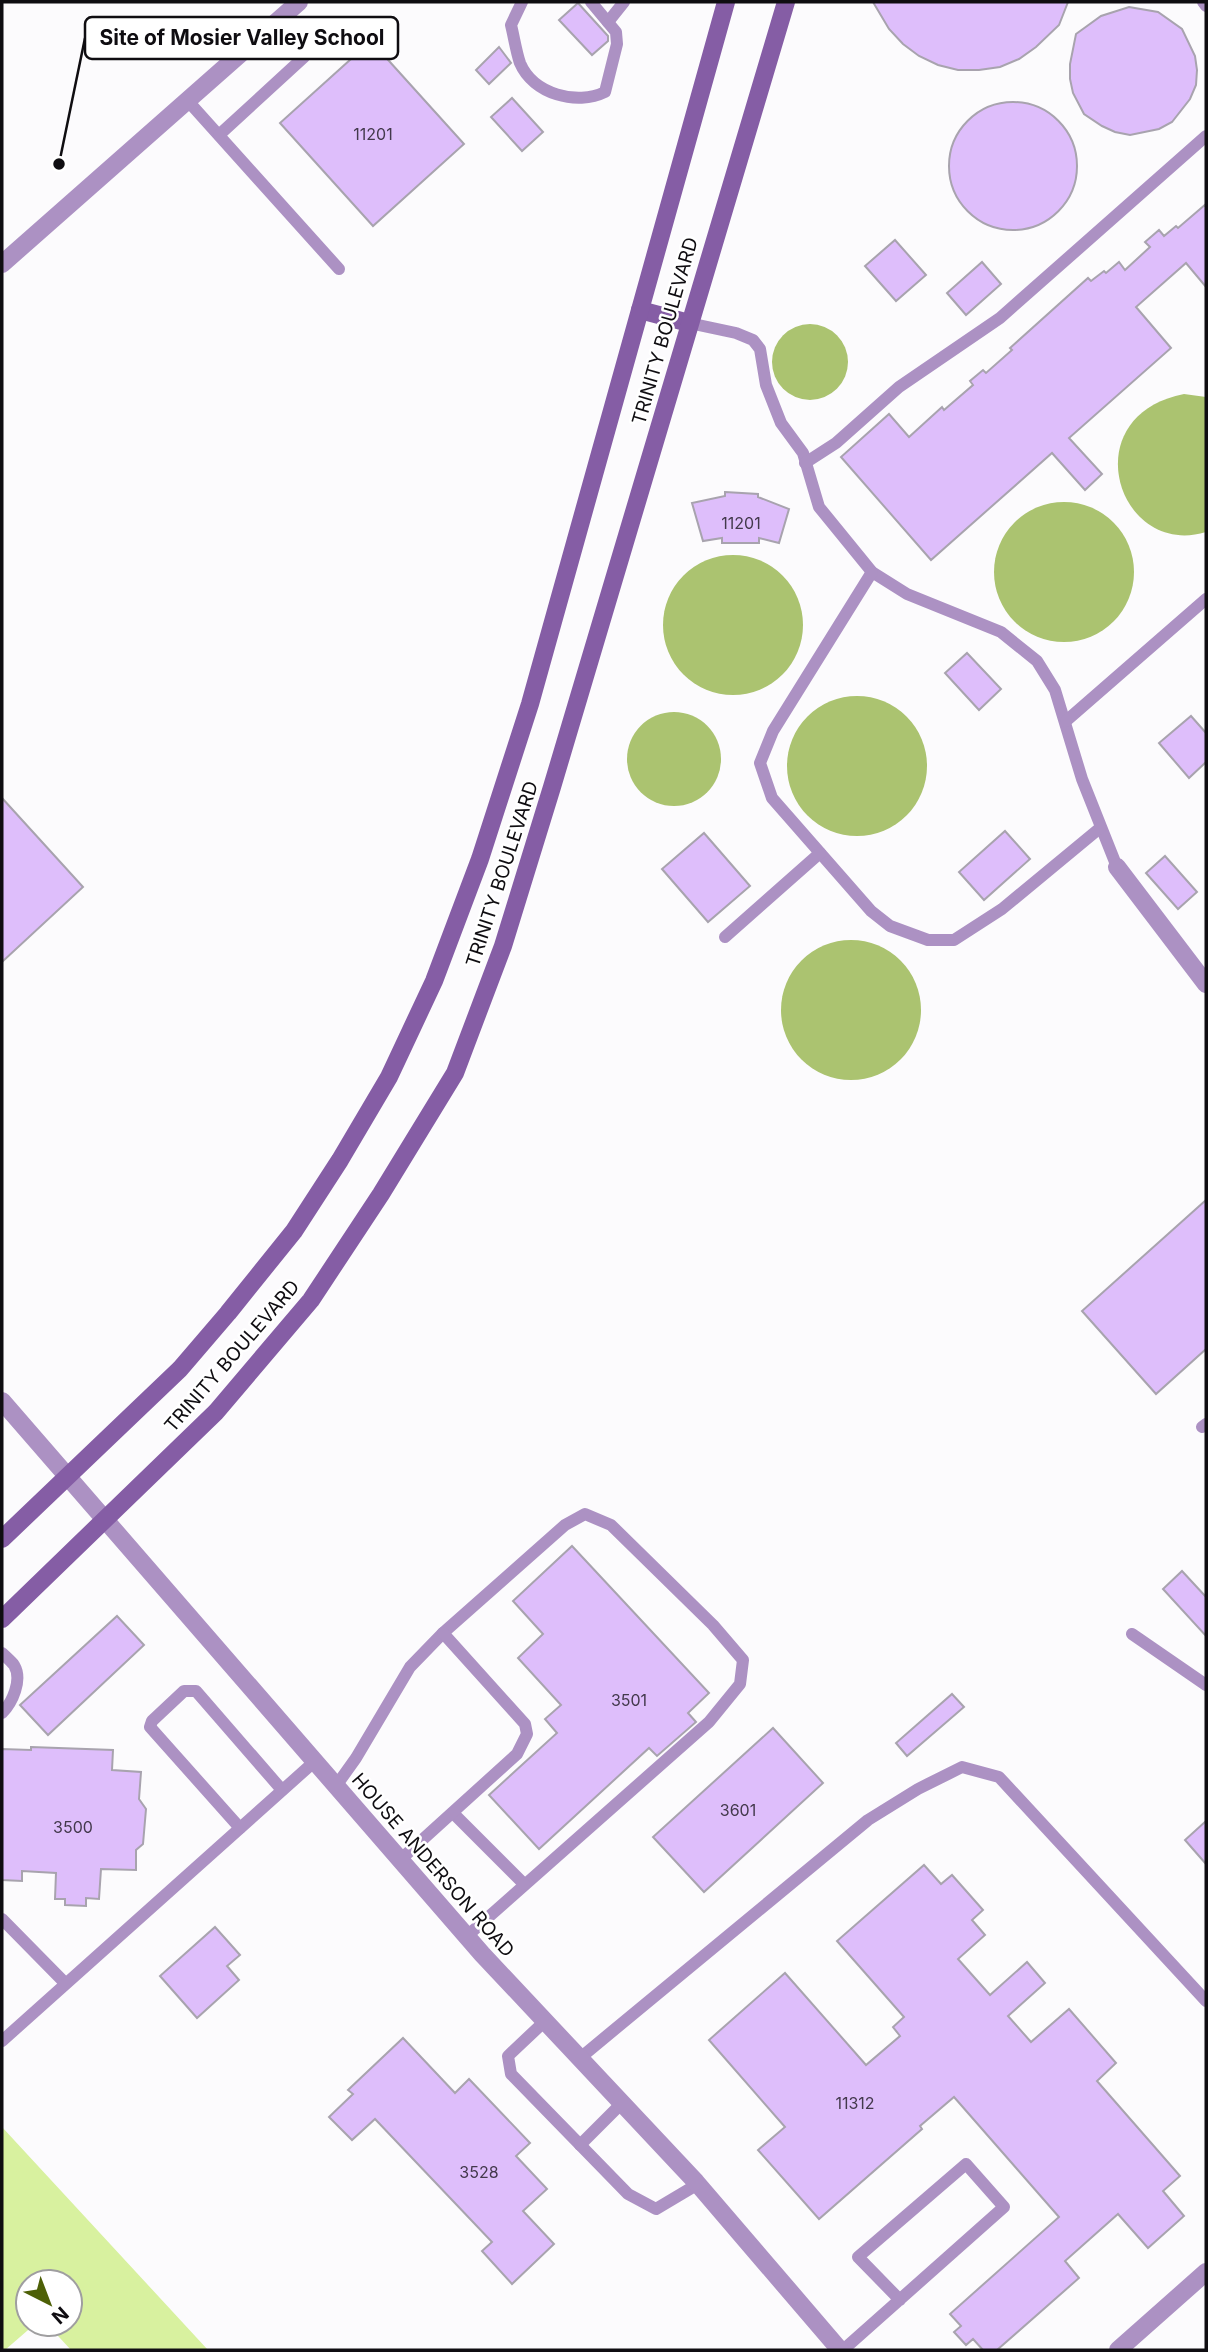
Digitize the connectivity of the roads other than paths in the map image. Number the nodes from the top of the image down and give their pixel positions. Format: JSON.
{"nodes":[{"id":1,"x":299,"y":2,"type":"edge"},
{"id":2,"x":522,"y":2,"type":"edge"},
{"id":3,"x":591,"y":2,"type":"edge"},
{"id":4,"x":624,"y":2,"type":"edge"},
{"id":5,"x":726,"y":2,"type":"edge"},
{"id":6,"x":786,"y":2,"type":"edge"},
{"id":7,"x":1203,"y":2,"type":"edge"},
{"id":8,"x":1206,"y":6,"type":"edge"},
{"id":9,"x":608,"y":22,"type":"junction"},
{"id":10,"x":274,"y":24,"type":"junction"},
{"id":11,"x":188,"y":101,"type":"junction"},
{"id":12,"x":219,"y":135,"type":"junction"},
{"id":13,"x":1206,"y":136,"type":"edge"},
{"id":14,"x":2,"y":264,"type":"edge"},
{"id":15,"x":339,"y":269,"type":"dead end"},
{"id":16,"x":640,"y":310,"type":"junction"},
{"id":17,"x":690,"y":323,"type":"junction"},
{"id":18,"x":805,"y":463,"type":"junction"},
{"id":19,"x":872,"y":572,"type":"junction"},
{"id":20,"x":1206,"y":599,"type":"edge"},
{"id":21,"x":1066,"y":721,"type":"junction"},
{"id":22,"x":1100,"y":828,"type":"junction"},
{"id":23,"x":820,"y":853,"type":"junction"},
{"id":24,"x":1117,"y":867,"type":"joint"},
{"id":25,"x":725,"y":937,"type":"dead end"},
{"id":26,"x":1206,"y":984,"type":"edge"},
{"id":27,"x":2,"y":1401,"type":"edge"},
{"id":28,"x":67,"y":1477,"type":"junction"},
{"id":29,"x":104,"y":1521,"type":"junction"},
{"id":30,"x":2,"y":1539,"type":"edge"},
{"id":31,"x":2,"y":1619,"type":"edge"},
{"id":32,"x":443,"y":1633,"type":"junction"},
{"id":33,"x":1132,"y":1634,"type":"dead end"},
{"id":34,"x":2,"y":1653,"type":"edge"},
{"id":35,"x":1206,"y":1685,"type":"edge"},
{"id":36,"x":2,"y":1713,"type":"edge"},
{"id":37,"x":314,"y":1762,"type":"junction"},
{"id":38,"x":335,"y":1786,"type":"junction"},
{"id":39,"x":282,"y":1790,"type":"junction"},
{"id":40,"x":453,"y":1813,"type":"junction"},
{"id":41,"x":240,"y":1828,"type":"junction"},
{"id":42,"x":400,"y":1860,"type":"junction"},
{"id":43,"x":524,"y":1884,"type":"junction"},
{"id":44,"x":2,"y":1919,"type":"edge"},
{"id":45,"x":467,"y":1936,"type":"junction"},
{"id":46,"x":65,"y":1983,"type":"junction"},
{"id":47,"x":1206,"y":2001,"type":"edge"},
{"id":48,"x":545,"y":2021,"type":"junction"},
{"id":49,"x":2,"y":2040,"type":"edge"},
{"id":50,"x":580,"y":2058,"type":"junction"},
{"id":51,"x":622,"y":2103,"type":"junction"},
{"id":52,"x":580,"y":2145,"type":"junction"},
{"id":53,"x":698,"y":2184,"type":"junction"},
{"id":54,"x":1206,"y":2272,"type":"edge"},
{"id":55,"x":900,"y":2300,"type":"junction"},
{"id":56,"x":842,"y":2350,"type":"edge"},
{"id":57,"x":1118,"y":2350,"type":"edge"}],
"edges":[{"from":1,"to":10,"type":"street"},
{"from":2,"to":9,"type":"lane"},
{"from":3,"to":9,"type":"lane"},
{"from":4,"to":9,"type":"lane"},
{"from":5,"to":16,"type":"main road","name":"TRINITY BOULEVARD"},
{"from":6,"to":17,"type":"main road","name":"TRINITY BOULEVARD"},
{"from":7,"to":8,"type":"lane"},
{"from":10,"to":11,"type":"street"},
{"from":10,"to":12,"type":"lane"},
{"from":11,"to":12,"type":"lane"},
{"from":11,"to":14,"type":"street"},
{"from":12,"to":15,"type":"lane"},
{"from":13,"to":18,"type":"lane"},
{"from":16,"to":17,"type":"main road"},
{"from":16,"to":28,"type":"main road","name":"TRINITY BOULEVARD"},
{"from":17,"to":18,"type":"lane"},
{"from":17,"to":29,"type":"main road","name":"TRINITY BOULEVARD"},
{"from":18,"to":19,"type":"lane"},
{"from":19,"to":21,"type":"lane"},
{"from":19,"to":23,"type":"lane"},
{"from":20,"to":21,"type":"lane"},
{"from":21,"to":22,"type":"lane"},
{"from":22,"to":23,"type":"lane"},
{"from":22,"to":24,"type":"lane"},
{"from":23,"to":25,"type":"lane"},
{"from":24,"to":26,"type":"street"},
{"from":27,"to":28,"type":"street","name":"HOUSE ANDERSON ROAD"},
{"from":28,"to":29,"type":"street","name":"HOUSE ANDERSON ROAD"},
{"from":28,"to":30,"type":"main road","name":"TRINITY BOULEVARD"},
{"from":29,"to":31,"type":"main road","name":"TRINITY BOULEVARD"},
{"from":29,"to":37,"type":"street","name":"HOUSE ANDERSON ROAD"},
{"from":32,"to":38,"type":"lane"},
{"from":32,"to":40,"type":"lane"},
{"from":32,"to":43,"type":"lane"},
{"from":33,"to":35,"type":"lane"},
{"from":34,"to":36,"type":"lane"},
{"from":37,"to":38,"type":"street","name":"HOUSE ANDERSON ROAD"},
{"from":37,"to":39,"type":"lane"},
{"from":38,"to":42,"type":"street","name":"HOUSE ANDERSON ROAD"},
{"from":39,"to":41,"type":"lane"},
{"from":39,"to":41,"type":"lane"},
{"from":40,"to":42,"type":"lane"},
{"from":40,"to":43,"type":"lane"},
{"from":41,"to":46,"type":"lane"},
{"from":42,"to":45,"type":"street","name":"HOUSE ANDERSON ROAD"},
{"from":43,"to":45,"type":"lane"},
{"from":44,"to":46,"type":"lane"},
{"from":45,"to":48,"type":"street","name":"HOUSE ANDERSON ROAD"},
{"from":46,"to":49,"type":"lane"},
{"from":47,"to":50,"type":"lane"},
{"from":48,"to":50,"type":"street","name":"HOUSE ANDERSON ROAD"},
{"from":48,"to":52,"type":"lane"},
{"from":50,"to":51,"type":"street","name":"HOUSE ANDERSON ROAD"},
{"from":51,"to":52,"type":"lane"},
{"from":51,"to":53,"type":"street","name":"HOUSE ANDERSON ROAD"},
{"from":52,"to":53,"type":"lane"},
{"from":53,"to":56,"type":"street","name":"HOUSE ANDERSON ROAD"},
{"from":54,"to":57,"type":"street"},
{"from":55,"to":55,"type":"lane"},
{"from":55,"to":56,"type":"lane"}]}
